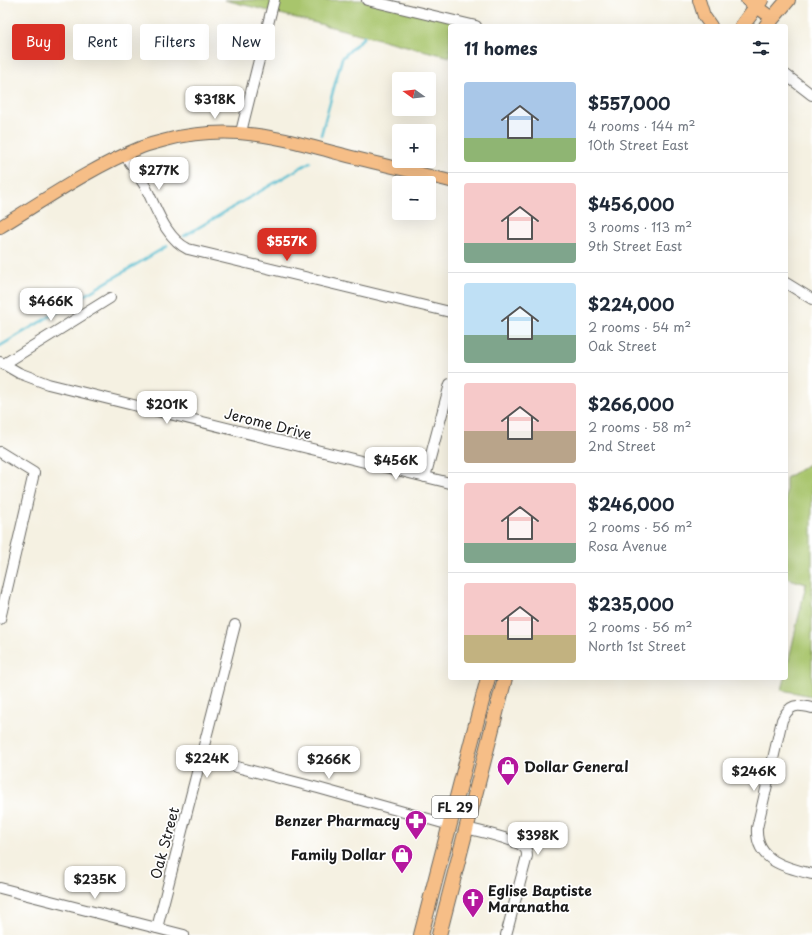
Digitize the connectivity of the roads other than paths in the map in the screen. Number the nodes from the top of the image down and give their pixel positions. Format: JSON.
{"nodes":[{"id":1,"x":274,"y":0,"type":"edge"},
{"id":2,"x":367,"y":0,"type":"edge"},
{"id":3,"x":700,"y":0,"type":"edge"},
{"id":4,"x":788,"y":0,"type":"edge"},
{"id":5,"x":754,"y":2,"type":"edge"},
{"id":6,"x":769,"y":22,"type":"edge"},
{"id":7,"x":468,"y":24,"type":"edge"},
{"id":8,"x":710,"y":24,"type":"edge"},
{"id":9,"x":743,"y":24,"type":"edge"},
{"id":10,"x":788,"y":77,"type":"edge"},
{"id":11,"x":812,"y":95,"type":"edge"},
{"id":12,"x":241,"y":132,"type":"junction"},
{"id":13,"x":125,"y":155,"type":"junction"},
{"id":14,"x":448,"y":180,"type":"edge"},
{"id":15,"x":0,"y":227,"type":"edge"},
{"id":16,"x":788,"y":284,"type":"edge"},
{"id":17,"x":110,"y":298,"type":"dead end"},
{"id":18,"x":812,"y":299,"type":"edge"},
{"id":19,"x":448,"y":312,"type":"edge"},
{"id":20,"x":2,"y":363,"type":"edge"},
{"id":21,"x":448,"y":391,"type":"edge"},
{"id":22,"x":0,"y":452,"type":"edge"},
{"id":23,"x":425,"y":477,"type":"junction"},
{"id":24,"x":448,"y":483,"type":"edge"},
{"id":25,"x":0,"y":620,"type":"edge"},
{"id":26,"x":235,"y":625,"type":"dead end"},
{"id":27,"x":487,"y":680,"type":"edge"},
{"id":28,"x":504,"y":680,"type":"edge"},
{"id":29,"x":812,"y":708,"type":"edge"},
{"id":30,"x":202,"y":758,"type":"junction"},
{"id":31,"x":450,"y":825,"type":"junction"},
{"id":32,"x":466,"y":828,"type":"junction"},
{"id":33,"x":812,"y":874,"type":"edge"},
{"id":34,"x":0,"y":888,"type":"edge"},
{"id":35,"x":157,"y":928,"type":"junction"},
{"id":36,"x":182,"y":935,"type":"edge"},
{"id":37,"x":421,"y":935,"type":"edge"},
{"id":38,"x":440,"y":935,"type":"edge"},
{"id":39,"x":506,"y":935,"type":"edge"}],
"edges":[{"from":1,"to":12,"type":"street"},
{"from":2,"to":7,"type":"street"},
{"from":3,"to":8,"type":"main road"},
{"from":4,"to":6,"type":"highway"},
{"from":5,"to":6,"type":"main road"},
{"from":5,"to":9,"type":"highway"},
{"from":10,"to":11,"type":"street"},
{"from":12,"to":13,"type":"main road"},
{"from":12,"to":14,"type":"main road"},
{"from":13,"to":15,"type":"main road"},
{"from":13,"to":19,"type":"street"},
{"from":16,"to":18,"type":"street"},
{"from":17,"to":20,"type":"street"},
{"from":20,"to":23,"type":"street","name":"Jerome Drive"},
{"from":21,"to":23,"type":"street"},
{"from":22,"to":25,"type":"street"},
{"from":23,"to":24,"type":"street","name":"Jerome Drive"},
{"from":26,"to":30,"type":"street","name":"Oak Street"},
{"from":27,"to":31,"type":"highway","number":"FL 29"},
{"from":28,"to":32,"type":"highway","number":"FL 29"},
{"from":29,"to":33,"type":"street"},
{"from":30,"to":31,"type":"street"},
{"from":30,"to":35,"type":"street","name":"Oak Street"},
{"from":31,"to":32,"type":"highway"},
{"from":31,"to":37,"type":"highway","number":"FL 29"},
{"from":32,"to":38,"type":"highway","number":"FL 29"},
{"from":32,"to":39,"type":"street"},
{"from":34,"to":35,"type":"street"},
{"from":35,"to":36,"type":"street"}]}
